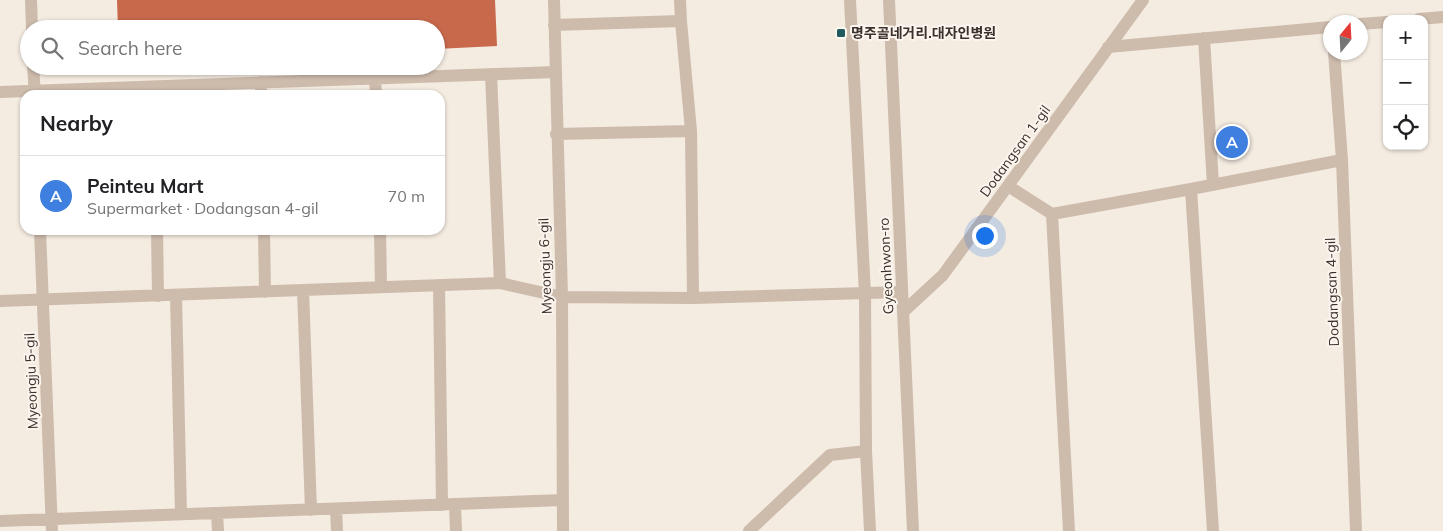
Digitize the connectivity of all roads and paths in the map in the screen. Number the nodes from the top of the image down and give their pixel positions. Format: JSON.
{"nodes":[{"id":1,"x":31,"y":0,"type":"edge"},
{"id":2,"x":554,"y":0,"type":"edge"},
{"id":3,"x":680,"y":0,"type":"edge"},
{"id":4,"x":850,"y":0,"type":"edge"},
{"id":5,"x":889,"y":0,"type":"edge"},
{"id":6,"x":1143,"y":0,"type":"edge"},
{"id":7,"x":1443,"y":16,"type":"edge"},
{"id":8,"x":1428,"y":18,"type":"edge"},
{"id":9,"x":32,"y":20,"type":"edge"},
{"id":10,"x":681,"y":21,"type":"junction"},
{"id":11,"x":1383,"y":22,"type":"edge"},
{"id":12,"x":1368,"y":23,"type":"edge"},
{"id":13,"x":554,"y":25,"type":"junction"},
{"id":14,"x":1323,"y":28,"type":"edge"},
{"id":15,"x":1204,"y":38,"type":"junction"},
{"id":16,"x":1108,"y":47,"type":"junction"},
{"id":17,"x":1335,"y":60,"type":"edge"},
{"id":18,"x":555,"y":72,"type":"junction"},
{"id":19,"x":491,"y":74,"type":"junction"},
{"id":20,"x":33,"y":75,"type":"edge"},
{"id":21,"x":375,"y":78,"type":"junction"},
{"id":22,"x":261,"y":89,"type":"edge"},
{"id":23,"x":34,"y":90,"type":"edge"},
{"id":24,"x":208,"y":90,"type":"edge"},
{"id":25,"x":376,"y":90,"type":"edge"},
{"id":26,"x":0,"y":92,"type":"edge"},
{"id":27,"x":20,"y":93,"type":"edge"},
{"id":28,"x":691,"y":132,"type":"junction"},
{"id":29,"x":556,"y":134,"type":"junction"},
{"id":30,"x":1342,"y":160,"type":"junction"},
{"id":31,"x":1213,"y":185,"type":"junction"},
{"id":32,"x":1008,"y":186,"type":"junction"},
{"id":33,"x":1192,"y":189,"type":"junction"},
{"id":34,"x":1052,"y":214,"type":"junction"},
{"id":35,"x":40,"y":235,"type":"edge"},
{"id":36,"x":156,"y":235,"type":"edge"},
{"id":37,"x":264,"y":235,"type":"edge"},
{"id":38,"x":380,"y":235,"type":"edge"},
{"id":39,"x":500,"y":283,"type":"junction"},
{"id":40,"x":439,"y":285,"type":"junction"},
{"id":41,"x":381,"y":287,"type":"junction"},
{"id":42,"x":303,"y":290,"type":"junction"},
{"id":43,"x":266,"y":292,"type":"junction"},
{"id":44,"x":902,"y":292,"type":"junction"},
{"id":45,"x":865,"y":294,"type":"junction"},
{"id":46,"x":176,"y":295,"type":"junction"},
{"id":47,"x":158,"y":296,"type":"junction"},
{"id":48,"x":562,"y":297,"type":"junction"},
{"id":49,"x":693,"y":298,"type":"junction"},
{"id":50,"x":42,"y":300,"type":"junction"},
{"id":51,"x":0,"y":301,"type":"edge"},
{"id":52,"x":903,"y":312,"type":"junction"},
{"id":53,"x":866,"y":450,"type":"junction"},
{"id":54,"x":563,"y":500,"type":"junction"},
{"id":55,"x":448,"y":505,"type":"junction"},
{"id":56,"x":336,"y":509,"type":"junction"},
{"id":57,"x":311,"y":510,"type":"junction"},
{"id":58,"x":218,"y":513,"type":"junction"},
{"id":59,"x":181,"y":514,"type":"junction"},
{"id":60,"x":0,"y":521,"type":"edge"},
{"id":61,"x":51,"y":525,"type":"edge"},
{"id":62,"x":218,"y":531,"type":"edge"},
{"id":63,"x":337,"y":531,"type":"edge"},
{"id":64,"x":456,"y":531,"type":"edge"},
{"id":65,"x":563,"y":531,"type":"edge"},
{"id":66,"x":750,"y":531,"type":"edge"},
{"id":67,"x":870,"y":531,"type":"edge"},
{"id":68,"x":913,"y":531,"type":"edge"},
{"id":69,"x":1069,"y":531,"type":"edge"},
{"id":70,"x":1213,"y":531,"type":"edge"},
{"id":71,"x":1356,"y":531,"type":"edge"}],
"edges":[{"from":1,"to":9,"type":"street"},
{"from":2,"to":13,"type":"street","name":"Myeongju 6-gil"},
{"from":3,"to":10,"type":"street"},
{"from":4,"to":45,"type":"street","name":"Gyeonhwon-ro"},
{"from":5,"to":44,"type":"street","name":"Gyeonhwon-ro"},
{"from":6,"to":16,"type":"street","name":"Dodangsan 1-gil"},
{"from":7,"to":8,"type":"street"},
{"from":10,"to":13,"type":"street"},
{"from":10,"to":28,"type":"street"},
{"from":11,"to":12,"type":"street"},
{"from":13,"to":18,"type":"street","name":"Myeongju 6-gil"},
{"from":14,"to":15,"type":"street"},
{"from":15,"to":16,"type":"street"},
{"from":15,"to":31,"type":"street"},
{"from":16,"to":32,"type":"street","name":"Dodangsan 1-gil"},
{"from":17,"to":30,"type":"street","name":"Dodangsan 4-gil"},
{"from":18,"to":19,"type":"street"},
{"from":18,"to":29,"type":"street","name":"Myeongju 6-gil"},
{"from":19,"to":21,"type":"street"},
{"from":19,"to":39,"type":"street"},
{"from":20,"to":23,"type":"street"},
{"from":21,"to":22,"type":"street"},
{"from":21,"to":25,"type":"street"},
{"from":22,"to":24,"type":"street"},
{"from":26,"to":27,"type":"street"},
{"from":28,"to":29,"type":"street"},
{"from":28,"to":49,"type":"street"},
{"from":29,"to":48,"type":"street","name":"Myeongju 6-gil"},
{"from":30,"to":31,"type":"street"},
{"from":30,"to":71,"type":"street","name":"Dodangsan 4-gil"},
{"from":31,"to":33,"type":"street"},
{"from":32,"to":34,"type":"street"},
{"from":32,"to":52,"type":"street","name":"Dodangsan 1-gil"},
{"from":33,"to":34,"type":"street"},
{"from":33,"to":70,"type":"street"},
{"from":34,"to":69,"type":"street"},
{"from":35,"to":50,"type":"street","name":"Myeongju 5-gil"},
{"from":36,"to":47,"type":"street"},
{"from":37,"to":43,"type":"street"},
{"from":38,"to":41,"type":"street"},
{"from":39,"to":40,"type":"street"},
{"from":39,"to":48,"type":"street"},
{"from":40,"to":41,"type":"street"},
{"from":40,"to":55,"type":"street"},
{"from":41,"to":42,"type":"street"},
{"from":42,"to":43,"type":"street"},
{"from":42,"to":57,"type":"street"},
{"from":43,"to":46,"type":"street"},
{"from":44,"to":45,"type":"street"},
{"from":44,"to":52,"type":"street","name":"Gyeonhwon-ro"},
{"from":45,"to":49,"type":"street"},
{"from":45,"to":53,"type":"street","name":"Gyeonhwon-ro"},
{"from":46,"to":47,"type":"street"},
{"from":46,"to":59,"type":"street"},
{"from":47,"to":50,"type":"street"},
{"from":48,"to":49,"type":"street"},
{"from":48,"to":54,"type":"street","name":"Myeongju 6-gil"},
{"from":50,"to":51,"type":"street"},
{"from":50,"to":61,"type":"street","name":"Myeongju 5-gil"},
{"from":52,"to":68,"type":"street","name":"Gyeonhwon-ro"},
{"from":53,"to":66,"type":"street"},
{"from":53,"to":67,"type":"street","name":"Gyeonhwon-ro"},
{"from":54,"to":55,"type":"street"},
{"from":54,"to":65,"type":"street","name":"Myeongju 6-gil"},
{"from":55,"to":56,"type":"street"},
{"from":55,"to":64,"type":"street"},
{"from":56,"to":57,"type":"street"},
{"from":56,"to":63,"type":"street"},
{"from":57,"to":58,"type":"street"},
{"from":58,"to":59,"type":"street"},
{"from":58,"to":62,"type":"street"},
{"from":59,"to":61,"type":"street"},
{"from":60,"to":61,"type":"street"}]}
